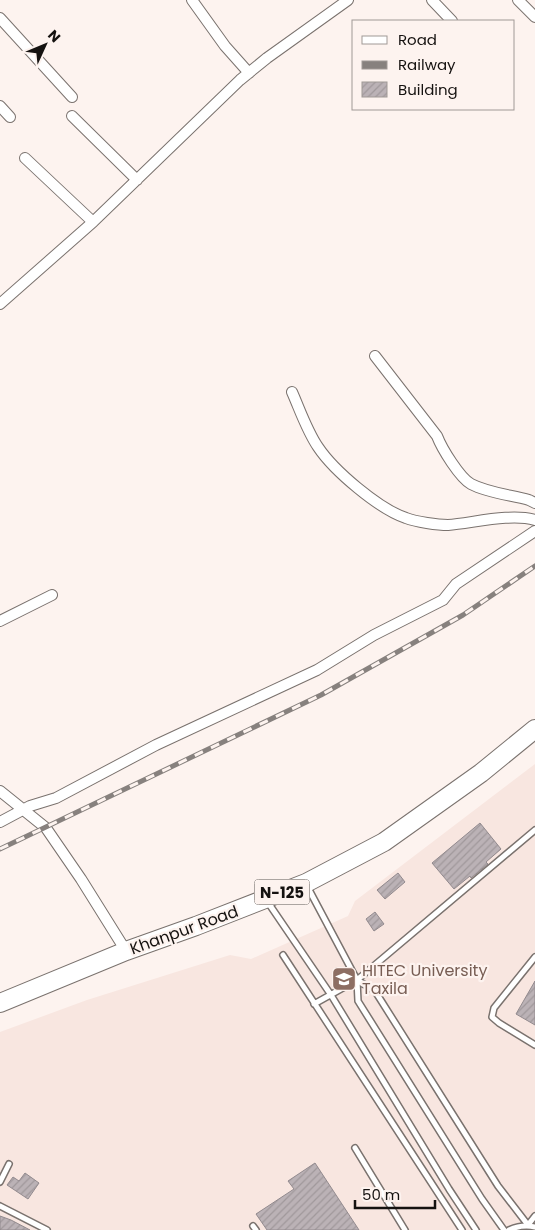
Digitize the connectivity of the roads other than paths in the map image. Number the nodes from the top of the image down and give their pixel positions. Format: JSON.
{"nodes":[{"id":1,"x":192,"y":0,"type":"edge"},
{"id":2,"x":348,"y":0,"type":"edge"},
{"id":3,"x":432,"y":0,"type":"edge"},
{"id":4,"x":518,"y":0,"type":"edge"},
{"id":5,"x":535,"y":17,"type":"edge"},
{"id":6,"x":0,"y":18,"type":"edge"},
{"id":7,"x":451,"y":20,"type":"edge"},
{"id":8,"x":249,"y":73,"type":"junction"},
{"id":9,"x":72,"y":97,"type":"dead end"},
{"id":10,"x":0,"y":106,"type":"edge"},
{"id":11,"x":72,"y":116,"type":"dead end"},
{"id":12,"x":10,"y":117,"type":"dead end"},
{"id":13,"x":25,"y":158,"type":"dead end"},
{"id":14,"x":136,"y":180,"type":"junction"},
{"id":15,"x":93,"y":222,"type":"junction"},
{"id":16,"x":0,"y":304,"type":"edge"},
{"id":17,"x":375,"y":356,"type":"dead end"},
{"id":18,"x":292,"y":392,"type":"dead end"},
{"id":19,"x":535,"y":503,"type":"edge"},
{"id":20,"x":535,"y":520,"type":"edge"},
{"id":21,"x":535,"y":531,"type":"edge"},
{"id":22,"x":52,"y":595,"type":"dead end"},
{"id":23,"x":0,"y":621,"type":"edge"},
{"id":24,"x":535,"y":729,"type":"edge"},
{"id":25,"x":0,"y":791,"type":"edge"},
{"id":26,"x":24,"y":809,"type":"junction"},
{"id":27,"x":0,"y":822,"type":"edge"},
{"id":28,"x":535,"y":830,"type":"edge"},
{"id":29,"x":306,"y":883,"type":"junction"},
{"id":30,"x":265,"y":899,"type":"junction"},
{"id":31,"x":126,"y":951,"type":"junction"},
{"id":32,"x":283,"y":955,"type":"dead end"},
{"id":33,"x":535,"y":957,"type":"edge"},
{"id":34,"x":357,"y":980,"type":"junction"},
{"id":35,"x":331,"y":995,"type":"junction"},
{"id":36,"x":0,"y":1003,"type":"edge"},
{"id":37,"x":314,"y":1004,"type":"junction"},
{"id":38,"x":535,"y":1045,"type":"edge"},
{"id":39,"x":355,"y":1148,"type":"dead end"},
{"id":40,"x":10,"y":1164,"type":"dead end"},
{"id":41,"x":0,"y":1182,"type":"edge"},
{"id":42,"x":0,"y":1206,"type":"edge"},
{"id":43,"x":535,"y":1216,"type":"edge"},
{"id":44,"x":528,"y":1225,"type":"junction"},
{"id":45,"x":535,"y":1226,"type":"edge"},
{"id":46,"x":47,"y":1230,"type":"edge"},
{"id":47,"x":405,"y":1230,"type":"edge"},
{"id":48,"x":462,"y":1230,"type":"edge"},
{"id":49,"x":476,"y":1230,"type":"edge"},
{"id":50,"x":504,"y":1230,"type":"edge"},
{"id":51,"x":509,"y":1230,"type":"edge"}],
"edges":[{"from":1,"to":8,"type":"street"},
{"from":2,"to":8,"type":"street"},
{"from":3,"to":7,"type":"street"},
{"from":4,"to":5,"type":"street"},
{"from":6,"to":9,"type":"street"},
{"from":8,"to":14,"type":"street"},
{"from":10,"to":12,"type":"street"},
{"from":11,"to":14,"type":"street"},
{"from":13,"to":15,"type":"street"},
{"from":14,"to":15,"type":"street"},
{"from":15,"to":16,"type":"street"},
{"from":17,"to":19,"type":"street"},
{"from":18,"to":20,"type":"street"},
{"from":21,"to":26,"type":"street"},
{"from":22,"to":23,"type":"street"},
{"from":24,"to":29,"type":"highway","name":"Khanpur Road","number":"N-125"},
{"from":25,"to":26,"type":"street"},
{"from":26,"to":27,"type":"street"},
{"from":26,"to":31,"type":"street"},
{"from":28,"to":34,"type":"lane"},
{"from":29,"to":30,"type":"highway","name":"Khanpur Road","number":"N-125"},
{"from":29,"to":34,"type":"lane"},
{"from":30,"to":31,"type":"highway","name":"Khanpur Road","number":"N-125"},
{"from":30,"to":35,"type":"lane"},
{"from":31,"to":36,"type":"highway","name":"Khanpur Road","number":"N-125"},
{"from":32,"to":37,"type":"lane"},
{"from":33,"to":38,"type":"lane"},
{"from":34,"to":35,"type":"lane"},
{"from":34,"to":44,"type":"lane"},
{"from":34,"to":50,"type":"lane"},
{"from":35,"to":37,"type":"lane"},
{"from":35,"to":49,"type":"lane"},
{"from":37,"to":48,"type":"lane"},
{"from":39,"to":47,"type":"lane"},
{"from":40,"to":41,"type":"lane"},
{"from":42,"to":46,"type":"lane"},
{"from":43,"to":44,"type":"lane"},
{"from":44,"to":45,"type":"lane"},
{"from":44,"to":51,"type":"lane"}]}
